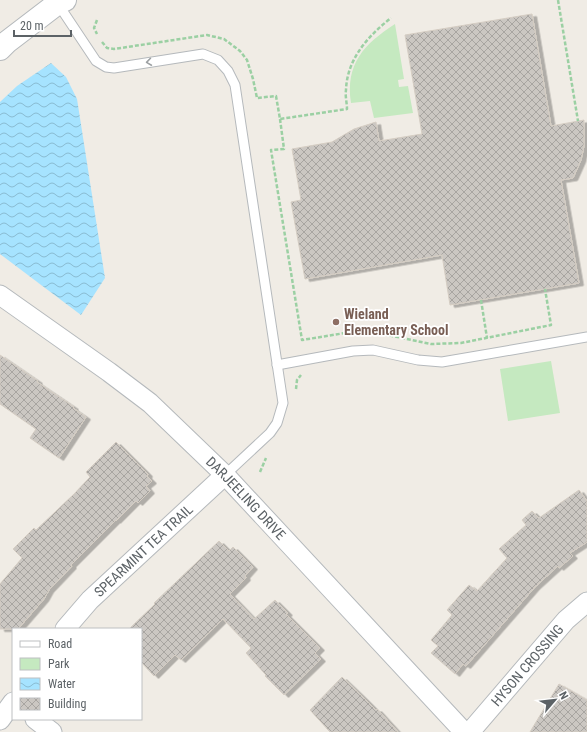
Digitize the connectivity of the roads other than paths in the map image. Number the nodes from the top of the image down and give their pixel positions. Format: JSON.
{"nodes":[{"id":1,"x":59,"y":1,"type":"edge"},
{"id":2,"x":0,"y":49,"type":"edge"},
{"id":3,"x":0,"y":295,"type":"edge"},
{"id":4,"x":587,"y":337,"type":"edge"},
{"id":5,"x":277,"y":365,"type":"junction"},
{"id":6,"x":225,"y":475,"type":"junction"},
{"id":7,"x":587,"y":602,"type":"edge"},
{"id":8,"x":66,"y":628,"type":"edge"},
{"id":9,"x":12,"y":703,"type":"edge"},
{"id":10,"x":0,"y":720,"type":"edge"},
{"id":11,"x":36,"y":720,"type":"edge"},
{"id":12,"x":52,"y":732,"type":"edge"},
{"id":13,"x":464,"y":732,"type":"edge"},
{"id":14,"x":470,"y":732,"type":"edge"}],
"edges":[{"from":1,"to":2,"type":"street"},
{"from":5,"to":1,"type":"lane","one_way":true},
{"from":3,"to":6,"type":"street","name":"DARJEELING DRIVE"},
{"from":4,"to":5,"type":"lane"},
{"from":5,"to":6,"type":"lane"},
{"from":6,"to":8,"type":"street","name":"SPEARMINT TEA TRAIL"},
{"from":6,"to":13,"type":"street","name":"DARJEELING DRIVE"},
{"from":7,"to":14,"type":"street","name":"HYSON CROSSING"},
{"from":9,"to":10,"type":"street"},
{"from":11,"to":12,"type":"street"}]}
